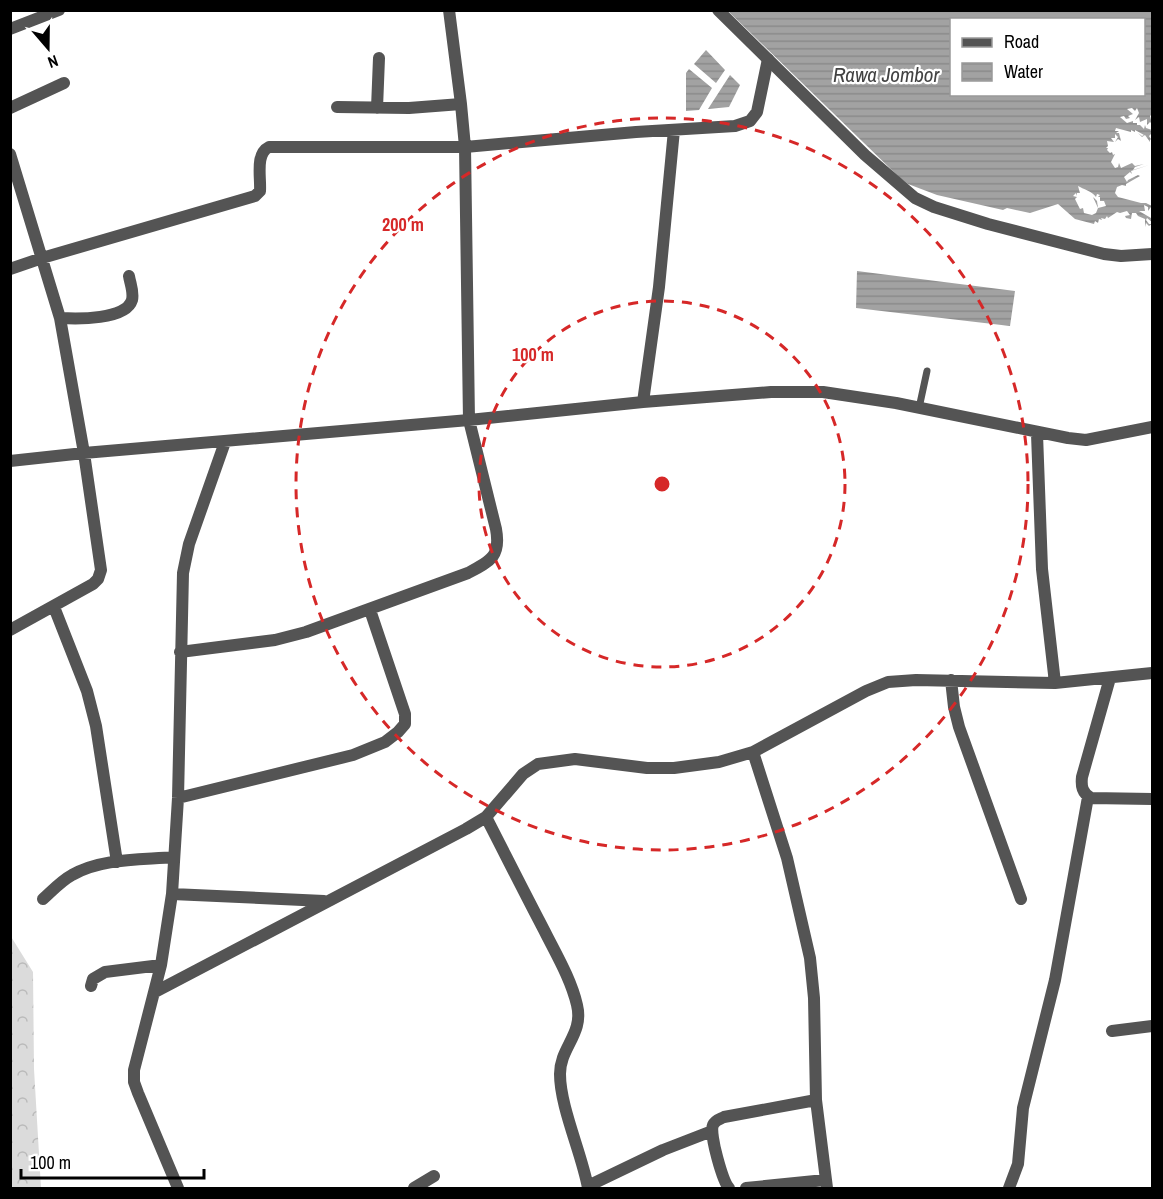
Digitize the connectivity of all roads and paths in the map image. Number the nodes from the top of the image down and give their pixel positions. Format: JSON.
{"nodes":[{"id":1,"x":59,"y":10,"type":"edge"},
{"id":2,"x":448,"y":10,"type":"edge"},
{"id":3,"x":718,"y":10,"type":"edge"},
{"id":4,"x":10,"y":29,"type":"edge"},
{"id":5,"x":379,"y":58,"type":"dead end"},
{"id":6,"x":768,"y":59,"type":"junction"},
{"id":7,"x":64,"y":83,"type":"dead end"},
{"id":8,"x":461,"y":104,"type":"junction"},
{"id":9,"x":337,"y":107,"type":"dead end"},
{"id":10,"x":10,"y":108,"type":"edge"},
{"id":11,"x":377,"y":108,"type":"junction"},
{"id":12,"x":674,"y":130,"type":"junction"},
{"id":13,"x":465,"y":147,"type":"junction"},
{"id":14,"x":12,"y":161,"type":"edge"},
{"id":15,"x":1152,"y":254,"type":"edge"},
{"id":16,"x":42,"y":258,"type":"junction"},
{"id":17,"x":10,"y":269,"type":"edge"},
{"id":18,"x":129,"y":276,"type":"dead end"},
{"id":19,"x":60,"y":318,"type":"junction"},
{"id":20,"x":927,"y":371,"type":"dead end"},
{"id":21,"x":643,"y":402,"type":"junction"},
{"id":22,"x":919,"y":408,"type":"junction"},
{"id":23,"x":469,"y":420,"type":"junction"},
{"id":24,"x":1152,"y":427,"type":"edge"},
{"id":25,"x":1038,"y":434,"type":"junction"},
{"id":26,"x":225,"y":442,"type":"junction"},
{"id":27,"x":84,"y":453,"type":"junction"},
{"id":28,"x":10,"y":461,"type":"edge"},
{"id":29,"x":54,"y":607,"type":"junction"},
{"id":30,"x":370,"y":610,"type":"junction"},
{"id":31,"x":10,"y":630,"type":"edge"},
{"id":32,"x":180,"y":652,"type":"junction"},
{"id":33,"x":1152,"y":673,"type":"edge"},
{"id":34,"x":1110,"y":678,"type":"junction"},
{"id":35,"x":951,"y":680,"type":"junction"},
{"id":36,"x":1055,"y":682,"type":"junction"},
{"id":37,"x":753,"y":752,"type":"junction"},
{"id":38,"x":1088,"y":797,"type":"junction"},
{"id":39,"x":178,"y":798,"type":"junction"},
{"id":40,"x":1152,"y":799,"type":"edge"},
{"id":41,"x":486,"y":817,"type":"junction"},
{"id":42,"x":174,"y":857,"type":"junction"},
{"id":43,"x":117,"y":862,"type":"junction"},
{"id":44,"x":172,"y":894,"type":"junction"},
{"id":45,"x":43,"y":899,"type":"dead end"},
{"id":46,"x":1021,"y":899,"type":"dead end"},
{"id":47,"x":327,"y":901,"type":"junction"},
{"id":48,"x":161,"y":965,"type":"junction"},
{"id":49,"x":92,"y":986,"type":"dead end"},
{"id":50,"x":155,"y":992,"type":"junction"},
{"id":51,"x":1152,"y":1026,"type":"edge"},
{"id":52,"x":1112,"y":1030,"type":"dead end"},
{"id":53,"x":816,"y":1100,"type":"junction"},
{"id":54,"x":712,"y":1131,"type":"junction"},
{"id":55,"x":434,"y":1176,"type":"dead end"},
{"id":56,"x":826,"y":1184,"type":"edge"},
{"id":57,"x":588,"y":1187,"type":"edge"},
{"id":58,"x":178,"y":1188,"type":"edge"},
{"id":59,"x":414,"y":1188,"type":"edge"},
{"id":60,"x":729,"y":1188,"type":"edge"},
{"id":61,"x":746,"y":1188,"type":"edge"},
{"id":62,"x":1009,"y":1188,"type":"edge"}],
"edges":[{"from":1,"to":4,"type":"street"},
{"from":2,"to":8,"type":"street"},
{"from":3,"to":6,"type":"street"},
{"from":5,"to":11,"type":"street"},
{"from":6,"to":12,"type":"street"},
{"from":6,"to":15,"type":"street"},
{"from":7,"to":10,"type":"street"},
{"from":8,"to":11,"type":"street"},
{"from":8,"to":13,"type":"street"},
{"from":9,"to":11,"type":"street"},
{"from":12,"to":13,"type":"street"},
{"from":12,"to":21,"type":"street"},
{"from":13,"to":16,"type":"street"},
{"from":13,"to":23,"type":"street"},
{"from":14,"to":16,"type":"street"},
{"from":16,"to":17,"type":"street"},
{"from":16,"to":19,"type":"street"},
{"from":18,"to":19,"type":"street"},
{"from":19,"to":27,"type":"street"},
{"from":20,"to":22,"type":"lane"},
{"from":21,"to":22,"type":"street"},
{"from":21,"to":23,"type":"street"},
{"from":22,"to":25,"type":"street"},
{"from":23,"to":26,"type":"street"},
{"from":23,"to":30,"type":"street"},
{"from":24,"to":25,"type":"street"},
{"from":25,"to":36,"type":"street"},
{"from":26,"to":27,"type":"street"},
{"from":26,"to":32,"type":"street"},
{"from":27,"to":28,"type":"street"},
{"from":27,"to":29,"type":"street"},
{"from":29,"to":31,"type":"street"},
{"from":29,"to":43,"type":"street"},
{"from":30,"to":32,"type":"street"},
{"from":30,"to":39,"type":"street"},
{"from":32,"to":39,"type":"street"},
{"from":33,"to":34,"type":"street"},
{"from":34,"to":36,"type":"street"},
{"from":34,"to":38,"type":"street"},
{"from":35,"to":36,"type":"street"},
{"from":35,"to":37,"type":"street"},
{"from":35,"to":46,"type":"street"},
{"from":37,"to":41,"type":"street"},
{"from":37,"to":53,"type":"street"},
{"from":38,"to":40,"type":"street"},
{"from":38,"to":62,"type":"street"},
{"from":39,"to":42,"type":"street"},
{"from":41,"to":47,"type":"street"},
{"from":41,"to":57,"type":"street"},
{"from":42,"to":43,"type":"street"},
{"from":42,"to":44,"type":"street"},
{"from":43,"to":45,"type":"street"},
{"from":44,"to":47,"type":"street"},
{"from":44,"to":48,"type":"street"},
{"from":47,"to":50,"type":"street"},
{"from":48,"to":49,"type":"street"},
{"from":48,"to":50,"type":"street"},
{"from":50,"to":58,"type":"street"},
{"from":51,"to":52,"type":"street"},
{"from":53,"to":54,"type":"street"},
{"from":53,"to":56,"type":"street"},
{"from":54,"to":57,"type":"street"},
{"from":54,"to":60,"type":"street"},
{"from":55,"to":59,"type":"street"},
{"from":56,"to":61,"type":"street"}]}
